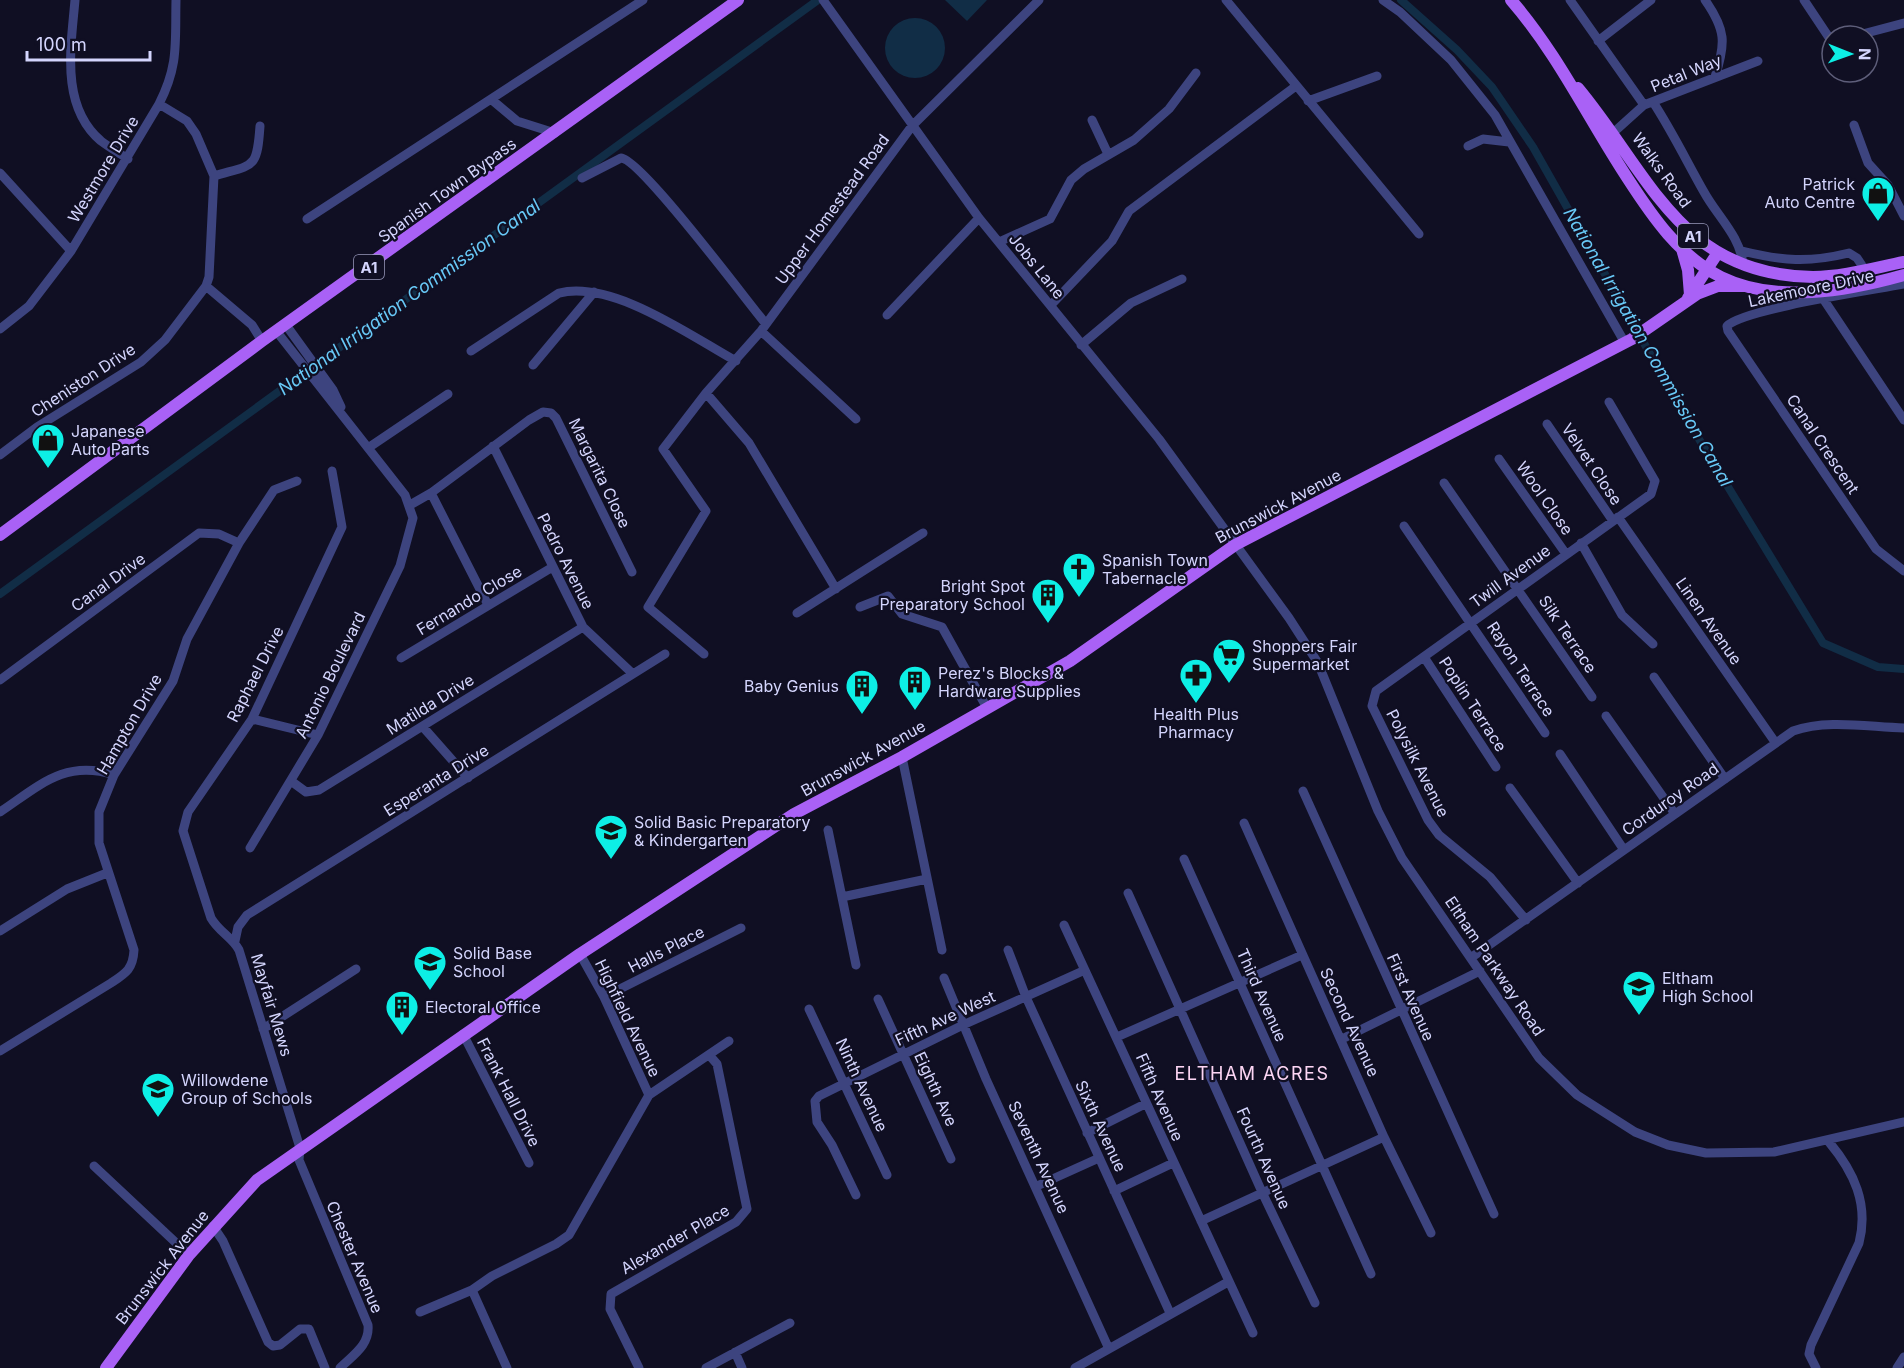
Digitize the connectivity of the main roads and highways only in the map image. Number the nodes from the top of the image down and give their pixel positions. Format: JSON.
{"nodes":[{"id":1,"x":738,"y":0,"type":"edge"},
{"id":2,"x":1511,"y":0,"type":"edge"},
{"id":3,"x":1557,"y":62,"type":"junction"},
{"id":4,"x":1682,"y":248,"type":"junction"},
{"id":5,"x":1717,"y":254,"type":"junction"},
{"id":6,"x":1904,"y":262,"type":"edge"},
{"id":7,"x":1706,"y":268,"type":"junction"},
{"id":8,"x":1904,"y":276,"type":"edge"},
{"id":9,"x":1744,"y":286,"type":"junction"},
{"id":10,"x":1687,"y":298,"type":"junction"},
{"id":11,"x":0,"y":535,"type":"edge"},
{"id":12,"x":106,"y":1368,"type":"edge"}],
"edges":[{"from":1,"to":11,"type":"main road","name":"Spanish Town Bypass","number":"A1"},
{"from":2,"to":3,"type":"main road","number":"A1"},
{"from":3,"to":4,"type":"main road","number":"A1"},
{"from":3,"to":5,"type":"main road","name":"Walks Road","number":"A1"},
{"from":4,"to":7,"type":"main road","number":"A1"},
{"from":4,"to":10,"type":"main road"},
{"from":5,"to":6,"type":"main road","name":"Walks Road","number":"A1"},
{"from":5,"to":7,"type":"main road","name":"Brunswick Avenue"},
{"from":7,"to":9,"type":"main road","number":"A1"},
{"from":7,"to":10,"type":"main road","name":"Brunswick Avenue"},
{"from":8,"to":9,"type":"main road","number":"A1"},
{"from":9,"to":10,"type":"main road","name":"Brunswick Avenue"},
{"from":10,"to":12,"type":"main road","name":"Brunswick Avenue"}]}
